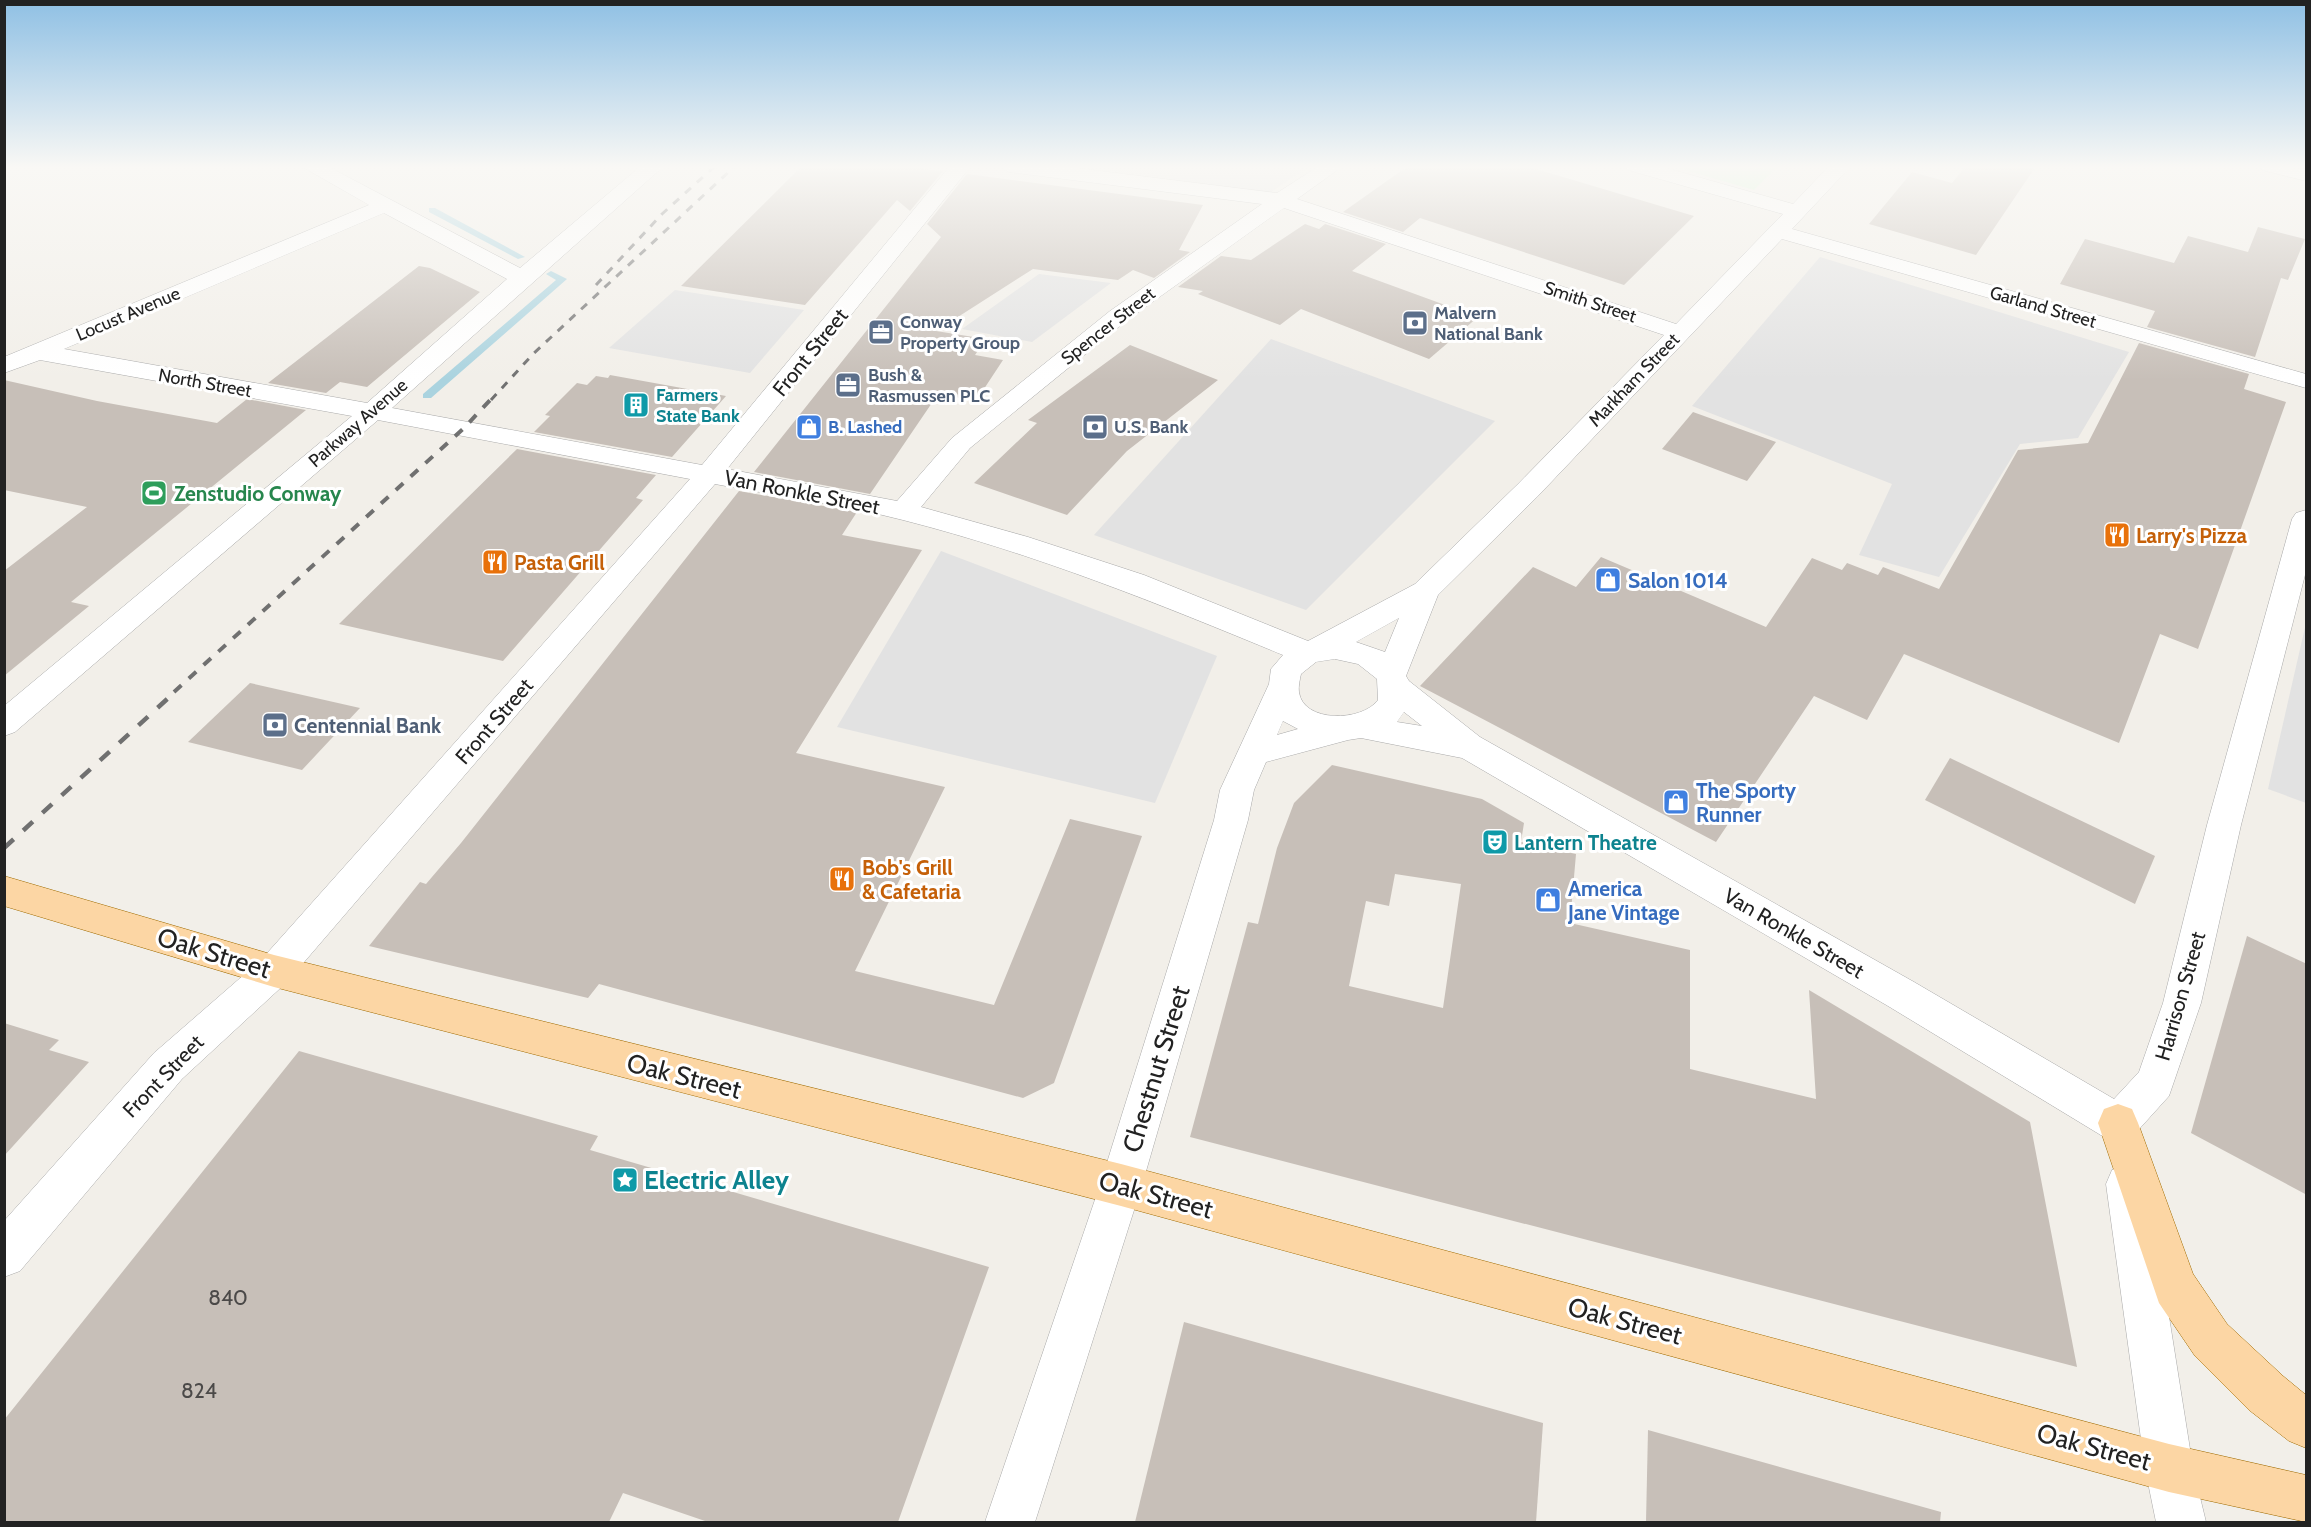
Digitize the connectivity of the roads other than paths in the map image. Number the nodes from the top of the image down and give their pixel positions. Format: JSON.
{"nodes":[{"id":1,"x":310,"y":237,"type":"edge"},
{"id":2,"x":444,"y":237,"type":"edge"},
{"id":3,"x":570,"y":237,"type":"edge"},
{"id":4,"x":903,"y":237,"type":"edge"},
{"id":5,"x":1229,"y":237,"type":"edge"},
{"id":6,"x":1393,"y":237,"type":"edge"},
{"id":7,"x":1775,"y":237,"type":"edge"},
{"id":8,"x":1799,"y":237,"type":"edge"},
{"id":9,"x":522,"y":278,"type":"junction"},
{"id":10,"x":1681,"y":333,"type":"junction"},
{"id":11,"x":38,"y":352,"type":"junction"},
{"id":12,"x":4,"y":366,"type":"edge"},
{"id":13,"x":2307,"y":381,"type":"edge"},
{"id":14,"x":371,"y":413,"type":"junction"},
{"id":15,"x":709,"y":474,"type":"junction"},
{"id":16,"x":903,"y":511,"type":"junction"},
{"id":17,"x":2307,"y":519,"type":"edge"},
{"id":18,"x":1425,"y":591,"type":"junction"},
{"id":19,"x":1221,"y":618,"type":"junction"},
{"id":20,"x":1312,"y":651,"type":"junction"},
{"id":21,"x":1393,"y":682,"type":"junction"},
{"id":22,"x":1281,"y":685,"type":"junction"},
{"id":23,"x":4,"y":724,"type":"edge"},
{"id":24,"x":1352,"y":728,"type":"junction"},
{"id":25,"x":1468,"y":746,"type":"junction"},
{"id":26,"x":1255,"y":753,"type":"junction"},
{"id":27,"x":4,"y":891,"type":"edge"},
{"id":28,"x":274,"y":971,"type":"junction"},
{"id":29,"x":2118,"y":1123,"type":"junction"},
{"id":30,"x":1121,"y":1185,"type":"junction"},
{"id":31,"x":4,"y":1255,"type":"edge"},
{"id":32,"x":2307,"y":1424,"type":"edge"},
{"id":33,"x":2169,"y":1468,"type":"junction"},
{"id":34,"x":2307,"y":1500,"type":"edge"},
{"id":35,"x":1010,"y":1522,"type":"edge"},
{"id":36,"x":2181,"y":1522,"type":"edge"}],
"edges":[{"from":1,"to":11,"type":"street","name":"Locust Avenue"},
{"from":2,"to":9,"type":"street"},
{"from":3,"to":9,"type":"street","name":"Parkway Avenue"},
{"from":4,"to":15,"type":"street","name":"Front Street"},
{"from":5,"to":16,"type":"street","name":"Spencer Street"},
{"from":6,"to":10,"type":"street","name":"Smith Street"},
{"from":7,"to":10,"type":"street","name":"Markham Street"},
{"from":8,"to":13,"type":"street","name":"Garland Street"},
{"from":9,"to":14,"type":"street","name":"Parkway Avenue"},
{"from":10,"to":18,"type":"street","name":"Markham Street"},
{"from":11,"to":12,"type":"street","name":"Locust Avenue"},
{"from":11,"to":14,"type":"street","name":"North Street"},
{"from":14,"to":15,"type":"street","name":"Van Ronkle Street"},
{"from":14,"to":23,"type":"street","name":"Parkway Avenue"},
{"from":15,"to":16,"type":"street","name":"Van Ronkle Street"},
{"from":15,"to":28,"type":"street","name":"Front Street"},
{"from":16,"to":19,"type":"street","name":"Van Ronkle Street"},
{"from":17,"to":29,"type":"street","name":"Harrison Street"},
{"from":18,"to":20,"type":"street","name":"Markham Street"},
{"from":18,"to":21,"type":"street","name":"Markham Street"},
{"from":19,"to":20,"type":"street","name":"Van Ronkle Street"},
{"from":19,"to":22,"type":"street","name":"Van Ronkle Street"},
{"from":20,"to":21,"type":"street"},
{"from":20,"to":22,"type":"street"},
{"from":21,"to":24,"type":"street"},
{"from":21,"to":25,"type":"street","name":"Van Ronkle Street"},
{"from":22,"to":24,"type":"street"},
{"from":22,"to":26,"type":"street","name":"Chestnut Street"},
{"from":24,"to":25,"type":"street","name":"Van Ronkle Street"},
{"from":24,"to":26,"type":"street"},
{"from":25,"to":29,"type":"street","name":"Van Ronkle Street"},
{"from":26,"to":30,"type":"street","name":"Chestnut Street"},
{"from":27,"to":28,"type":"main road","name":"Oak Street"},
{"from":28,"to":30,"type":"main road","name":"Oak Street"},
{"from":28,"to":31,"type":"street","name":"Front Street"},
{"from":29,"to":32,"type":"main road"},
{"from":29,"to":33,"type":"street"},
{"from":30,"to":33,"type":"main road","name":"Oak Street"},
{"from":30,"to":35,"type":"street","name":"Chestnut Street"},
{"from":33,"to":34,"type":"main road","name":"Oak Street"},
{"from":33,"to":36,"type":"street"}]}
